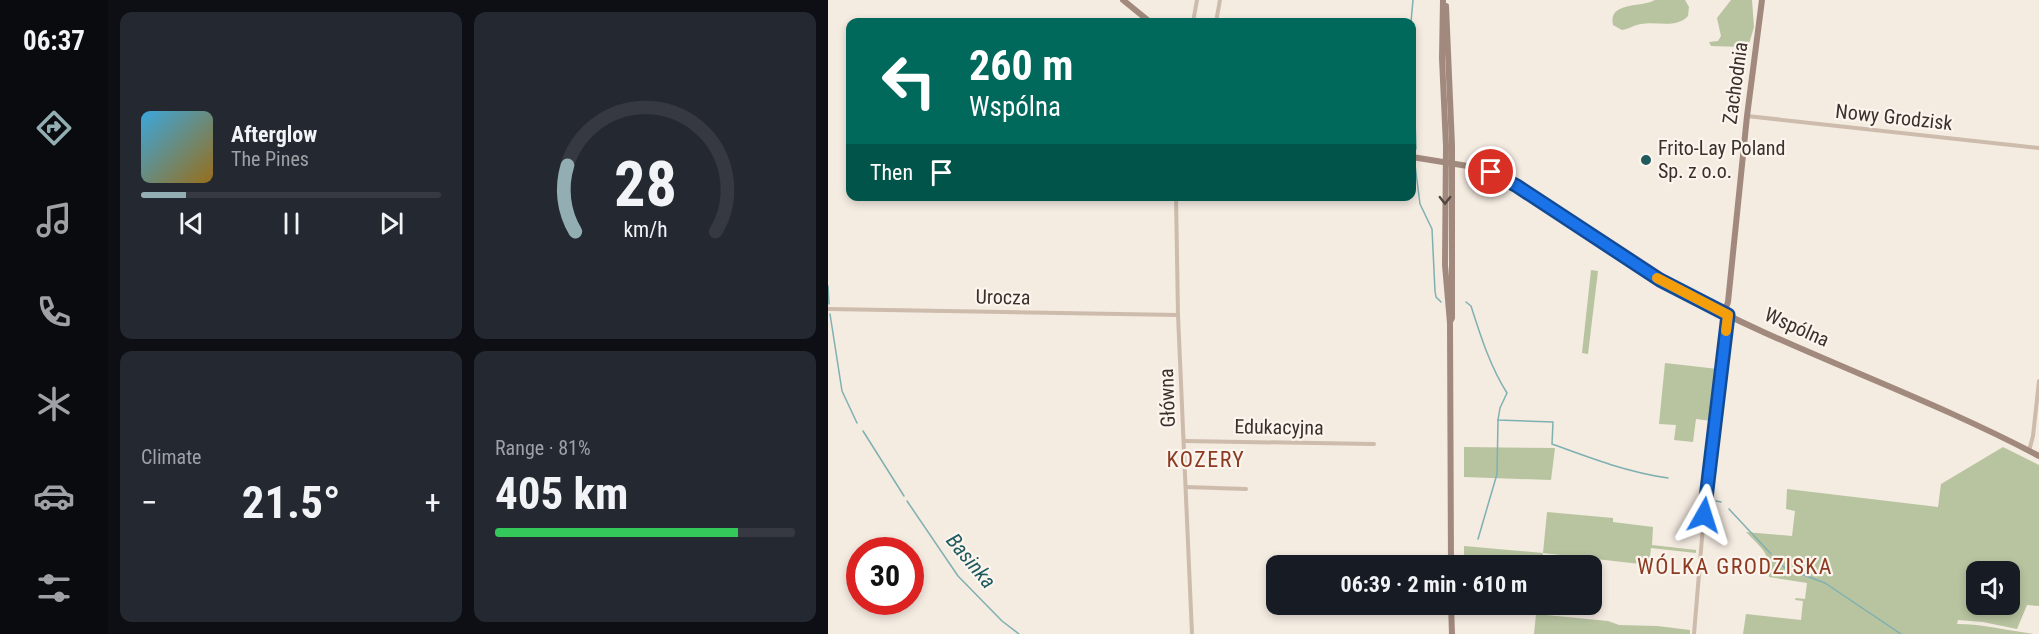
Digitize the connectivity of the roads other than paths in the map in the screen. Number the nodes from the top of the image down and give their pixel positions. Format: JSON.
{"nodes":[{"id":1,"x":1123,"y":0,"type":"edge"},
{"id":2,"x":1197,"y":0,"type":"edge"},
{"id":3,"x":1220,"y":0,"type":"edge"},
{"id":4,"x":1444,"y":0,"type":"edge"},
{"id":5,"x":1762,"y":0,"type":"edge"},
{"id":6,"x":1145,"y":18,"type":"edge"},
{"id":7,"x":1194,"y":18,"type":"edge"},
{"id":8,"x":1217,"y":18,"type":"edge"},
{"id":9,"x":1747,"y":116,"type":"junction"},
{"id":10,"x":2039,"y":148,"type":"edge"},
{"id":11,"x":1416,"y":158,"type":"edge"},
{"id":12,"x":1444,"y":162,"type":"junction"},
{"id":13,"x":1452,"y":163,"type":"junction"},
{"id":14,"x":1176,"y":201,"type":"edge"},
{"id":15,"x":828,"y":309,"type":"edge"},
{"id":16,"x":1726,"y":314,"type":"junction"},
{"id":17,"x":1178,"y":315,"type":"junction"},
{"id":18,"x":1450,"y":323,"type":"junction"},
{"id":19,"x":2039,"y":381,"type":"edge"},
{"id":20,"x":1184,"y":441,"type":"junction"},
{"id":21,"x":1374,"y":444,"type":"dead end"},
{"id":22,"x":2029,"y":451,"type":"junction"},
{"id":23,"x":2039,"y":456,"type":"edge"},
{"id":24,"x":1185,"y":487,"type":"junction"},
{"id":25,"x":1246,"y":489,"type":"dead end"},
{"id":26,"x":1451,"y":555,"type":"edge"},
{"id":27,"x":1452,"y":615,"type":"edge"},
{"id":28,"x":1192,"y":634,"type":"edge"},
{"id":29,"x":1452,"y":634,"type":"edge"},
{"id":30,"x":1694,"y":634,"type":"edge"}],
"edges":[{"from":1,"to":6,"type":"street"},
{"from":2,"to":7,"type":"street"},
{"from":3,"to":8,"type":"street"},
{"from":4,"to":12,"type":"street"},
{"from":4,"to":13,"type":"street"},
{"from":5,"to":9,"type":"street","name":"Zachodnia"},
{"from":9,"to":10,"type":"street","name":"Nowy Grodzisk"},
{"from":9,"to":16,"type":"street","name":"Zachodnia"},
{"from":11,"to":12,"type":"street","name":"Wspólna"},
{"from":12,"to":13,"type":"street","name":"Wspólna"},
{"from":12,"to":18,"type":"street","one_way":true},
{"from":13,"to":16,"type":"street","name":"Wspólna"},
{"from":13,"to":18,"type":"street"},
{"from":14,"to":17,"type":"street","name":"Główna"},
{"from":15,"to":17,"type":"street","name":"Urocza"},
{"from":16,"to":22,"type":"street","name":"Wspólna"},
{"from":16,"to":30,"type":"street"},
{"from":17,"to":20,"type":"street","name":"Główna"},
{"from":18,"to":26,"type":"street"},
{"from":19,"to":22,"type":"street"},
{"from":20,"to":21,"type":"street","name":"Edukacyjna"},
{"from":20,"to":24,"type":"street","name":"Główna"},
{"from":22,"to":23,"type":"street","name":"Wspólna"},
{"from":24,"to":25,"type":"street"},
{"from":24,"to":28,"type":"street","name":"Główna"},
{"from":27,"to":29,"type":"street"}]}
